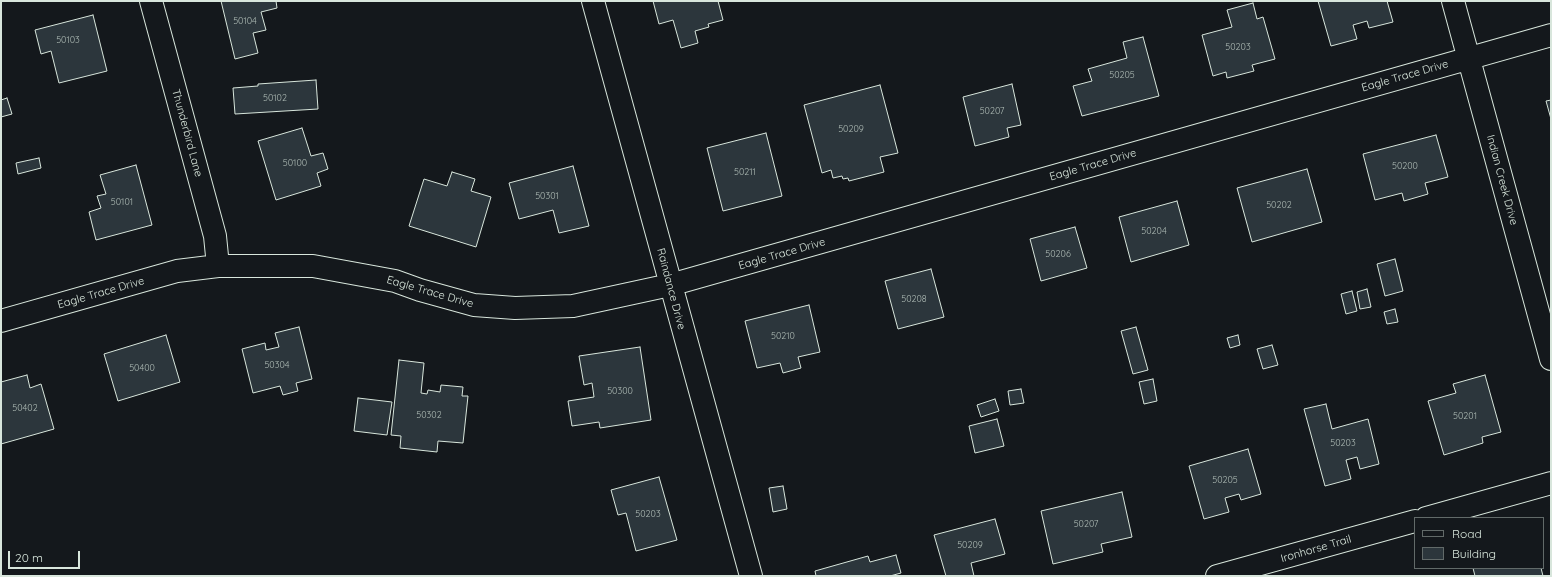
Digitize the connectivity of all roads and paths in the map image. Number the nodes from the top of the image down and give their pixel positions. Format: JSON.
{"nodes":[{"id":1,"x":151,"y":1,"type":"edge"},
{"id":2,"x":593,"y":1,"type":"edge"},
{"id":3,"x":1453,"y":1,"type":"edge"},
{"id":4,"x":1551,"y":35,"type":"edge"},
{"id":5,"x":1469,"y":58,"type":"junction"},
{"id":6,"x":218,"y":266,"type":"junction"},
{"id":7,"x":670,"y":285,"type":"junction"},
{"id":8,"x":1,"y":321,"type":"edge"},
{"id":9,"x":1551,"y":360,"type":"edge"},
{"id":10,"x":1551,"y":483,"type":"edge"},
{"id":11,"x":1430,"y":517,"type":"edge"},
{"id":12,"x":1414,"y":521,"type":"edge"},
{"id":13,"x":751,"y":576,"type":"edge"},
{"id":14,"x":1217,"y":576,"type":"edge"}],
"edges":[{"from":1,"to":6,"type":"street","name":"Thunderbird Lane"},
{"from":2,"to":7,"type":"street","name":"Raindance Drive"},
{"from":3,"to":5,"type":"street","name":"Indian Creek Drive"},
{"from":4,"to":5,"type":"street","name":"Eagle Trace Drive"},
{"from":5,"to":7,"type":"street","name":"Eagle Trace Drive"},
{"from":5,"to":9,"type":"street","name":"Indian Creek Drive"},
{"from":6,"to":7,"type":"street","name":"Eagle Trace Drive"},
{"from":6,"to":8,"type":"street","name":"Eagle Trace Drive"},
{"from":7,"to":13,"type":"street","name":"Raindance Drive"},
{"from":10,"to":11,"type":"street"},
{"from":12,"to":14,"type":"street","name":"Ironhorse Trail"}]}
